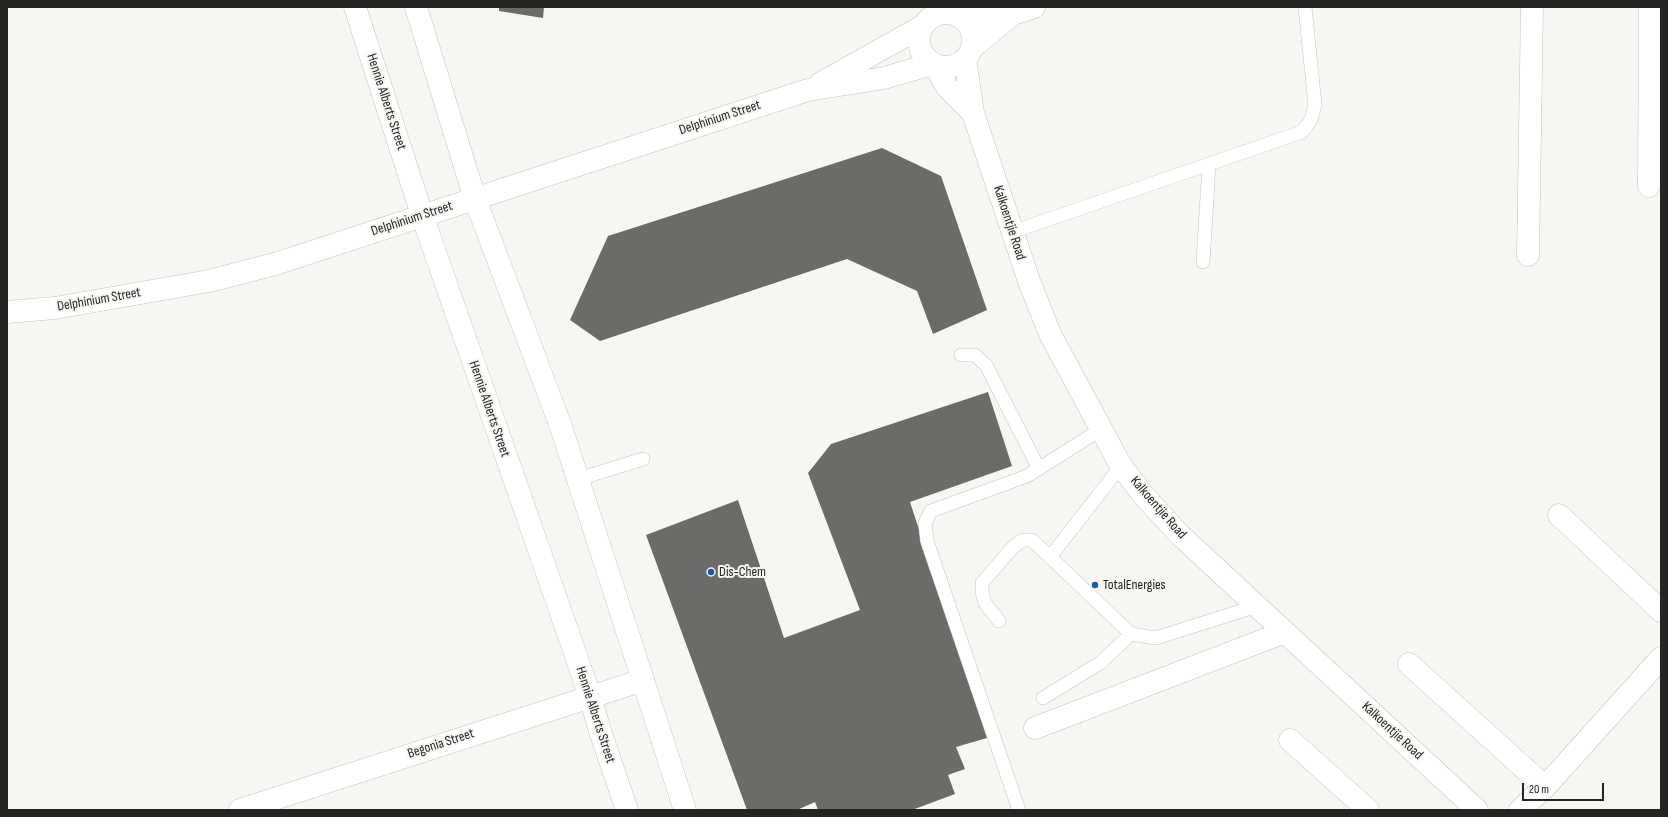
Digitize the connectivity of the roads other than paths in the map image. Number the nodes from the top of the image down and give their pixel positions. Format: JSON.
{"nodes":[{"id":1,"x":355,"y":7,"type":"edge"},
{"id":2,"x":416,"y":7,"type":"edge"},
{"id":3,"x":1034,"y":7,"type":"edge"},
{"id":4,"x":1306,"y":7,"type":"edge"},
{"id":5,"x":1532,"y":7,"type":"edge"},
{"id":6,"x":1650,"y":7,"type":"edge"},
{"id":7,"x":1013,"y":14,"type":"junction"},
{"id":8,"x":957,"y":15,"type":"junction"},
{"id":9,"x":922,"y":27,"type":"junction"},
{"id":10,"x":969,"y":53,"type":"junction"},
{"id":11,"x":934,"y":65,"type":"junction"},
{"id":12,"x":808,"y":90,"type":"junction"},
{"id":13,"x":973,"y":113,"type":"junction"},
{"id":14,"x":1208,"y":164,"type":"junction"},
{"id":15,"x":1649,"y":186,"type":"dead end"},
{"id":16,"x":475,"y":199,"type":"junction"},
{"id":17,"x":422,"y":215,"type":"junction"},
{"id":18,"x":1012,"y":232,"type":"junction"},
{"id":19,"x":1528,"y":255,"type":"dead end"},
{"id":20,"x":1203,"y":262,"type":"dead end"},
{"id":21,"x":7,"y":312,"type":"edge"},
{"id":22,"x":961,"y":355,"type":"dead end"},
{"id":23,"x":1100,"y":430,"type":"junction"},
{"id":24,"x":643,"y":459,"type":"dead end"},
{"id":25,"x":1121,"y":466,"type":"junction"},
{"id":26,"x":1039,"y":469,"type":"junction"},
{"id":27,"x":578,"y":479,"type":"junction"},
{"id":28,"x":1559,"y":515,"type":"dead end"},
{"id":29,"x":1050,"y":557,"type":"junction"},
{"id":30,"x":1258,"y":606,"type":"junction"},
{"id":31,"x":1661,"y":611,"type":"edge"},
{"id":32,"x":999,"y":621,"type":"dead end"},
{"id":33,"x":1285,"y":632,"type":"junction"},
{"id":34,"x":1131,"y":634,"type":"junction"},
{"id":35,"x":1661,"y":658,"type":"edge"},
{"id":36,"x":1409,"y":664,"type":"dead end"},
{"id":37,"x":643,"y":680,"type":"junction"},
{"id":38,"x":590,"y":696,"type":"junction"},
{"id":39,"x":1043,"y":698,"type":"dead end"},
{"id":40,"x":1035,"y":728,"type":"dead end"},
{"id":41,"x":1290,"y":740,"type":"dead end"},
{"id":42,"x":1544,"y":787,"type":"junction"},
{"id":43,"x":240,"y":810,"type":"edge"},
{"id":44,"x":627,"y":810,"type":"edge"},
{"id":45,"x":685,"y":810,"type":"edge"},
{"id":46,"x":1019,"y":810,"type":"edge"},
{"id":47,"x":1368,"y":810,"type":"edge"},
{"id":48,"x":1477,"y":810,"type":"edge"},
{"id":49,"x":1520,"y":810,"type":"edge"}],
"edges":[{"from":1,"to":17,"type":"street","name":"Hennie Alberts Street"},
{"from":2,"to":16,"type":"street"},
{"from":3,"to":7,"type":"street"},
{"from":4,"to":14,"type":"lane"},
{"from":5,"to":19,"type":"street"},
{"from":6,"to":15,"type":"street"},
{"from":7,"to":8,"type":"street"},
{"from":7,"to":10,"type":"street"},
{"from":8,"to":9,"type":"street"},
{"from":8,"to":10,"type":"street"},
{"from":9,"to":11,"type":"street"},
{"from":9,"to":12,"type":"street","name":"Delphinium Street"},
{"from":10,"to":11,"type":"street"},
{"from":10,"to":13,"type":"street","name":"Kalkoentjie Road"},
{"from":11,"to":12,"type":"street","name":"Delphinium Street"},
{"from":11,"to":13,"type":"street","name":"Kalkoentjie Road"},
{"from":12,"to":16,"type":"street","name":"Delphinium Street"},
{"from":13,"to":18,"type":"street","name":"Kalkoentjie Road"},
{"from":14,"to":18,"type":"lane"},
{"from":14,"to":20,"type":"lane"},
{"from":16,"to":17,"type":"street","name":"Delphinium Street"},
{"from":16,"to":27,"type":"street"},
{"from":17,"to":21,"type":"street","name":"Delphinium Street"},
{"from":17,"to":38,"type":"street","name":"Hennie Alberts Street"},
{"from":18,"to":23,"type":"street","name":"Kalkoentjie Road"},
{"from":22,"to":26,"type":"lane"},
{"from":23,"to":25,"type":"street","name":"Kalkoentjie Road"},
{"from":23,"to":26,"type":"lane"},
{"from":24,"to":27,"type":"lane"},
{"from":25,"to":29,"type":"lane"},
{"from":25,"to":30,"type":"street","name":"Kalkoentjie Road"},
{"from":26,"to":46,"type":"lane"},
{"from":27,"to":37,"type":"street"},
{"from":28,"to":31,"type":"street"},
{"from":29,"to":32,"type":"lane"},
{"from":29,"to":34,"type":"lane"},
{"from":30,"to":33,"type":"street","name":"Kalkoentjie Road"},
{"from":30,"to":34,"type":"lane"},
{"from":33,"to":40,"type":"street"},
{"from":33,"to":48,"type":"street","name":"Kalkoentjie Road"},
{"from":34,"to":39,"type":"lane"},
{"from":35,"to":42,"type":"street"},
{"from":36,"to":42,"type":"street"},
{"from":37,"to":38,"type":"street","name":"Begonia Street"},
{"from":37,"to":45,"type":"street"},
{"from":38,"to":43,"type":"street","name":"Begonia Street"},
{"from":38,"to":44,"type":"street","name":"Hennie Alberts Street"},
{"from":41,"to":47,"type":"street"},
{"from":42,"to":49,"type":"street"}]}
